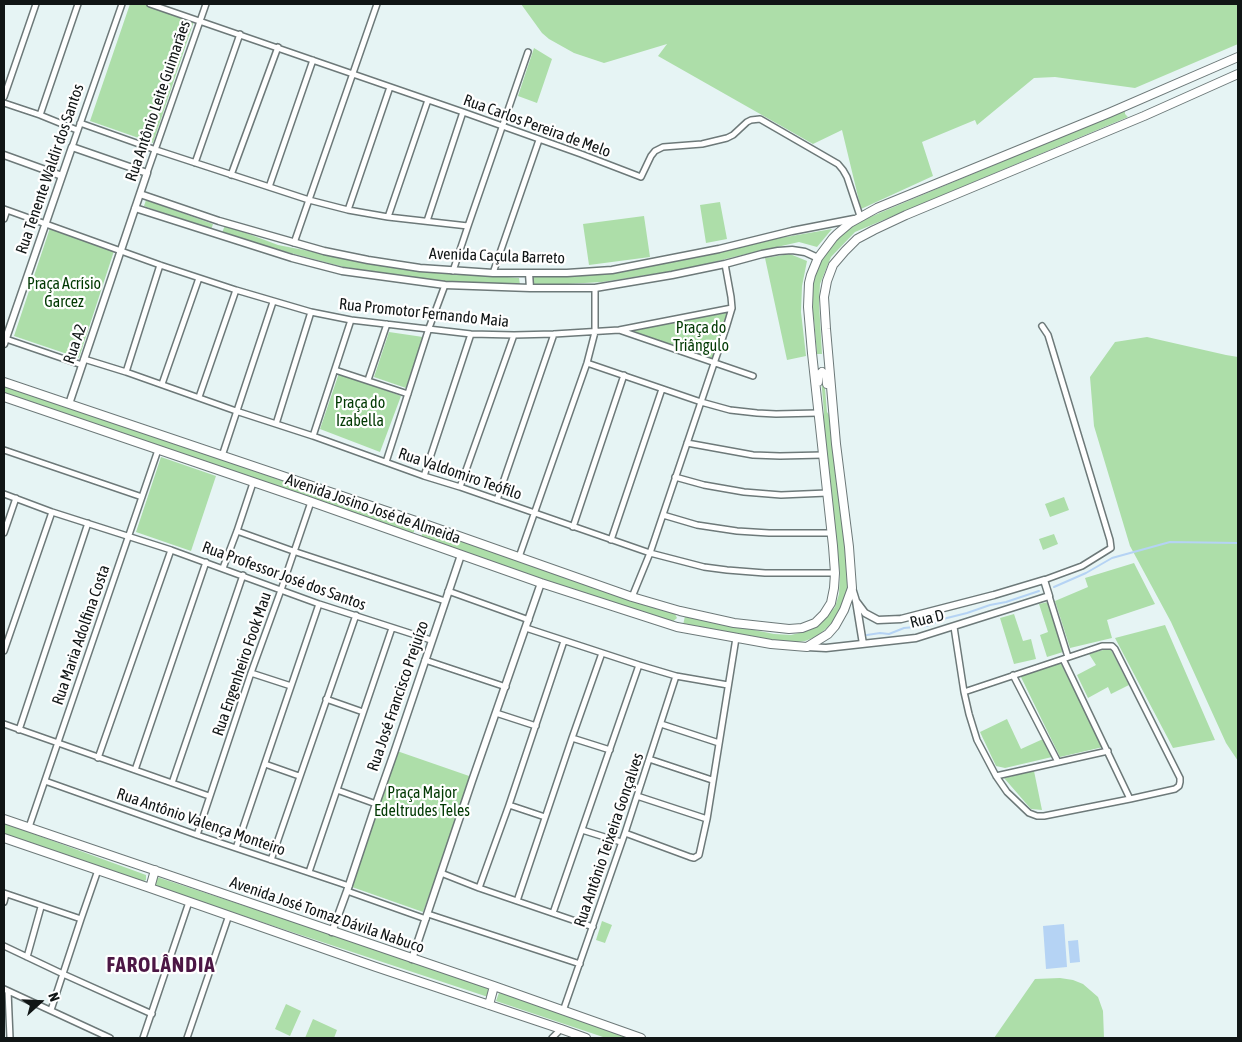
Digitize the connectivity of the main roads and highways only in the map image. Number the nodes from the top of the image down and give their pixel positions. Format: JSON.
{"nodes":[{"id":1,"x":1238,"y":57,"type":"edge"},
{"id":2,"x":1238,"y":74,"type":"edge"},
{"id":3,"x":1135,"y":102,"type":"junction"},
{"id":4,"x":1109,"y":113,"type":"junction"},
{"id":5,"x":1144,"y":116,"type":"junction"},
{"id":6,"x":1115,"y":127,"type":"junction"},
{"id":7,"x":825,"y":315,"type":"junction"},
{"id":8,"x":809,"y":322,"type":"junction"},
{"id":9,"x":4,"y":382,"type":"edge"},
{"id":10,"x":4,"y":397,"type":"edge"},
{"id":11,"x":834,"y":412,"type":"junction"},
{"id":12,"x":818,"y":413,"type":"junction"},
{"id":13,"x":422,"y":523,"type":"junction"},
{"id":14,"x":416,"y":539,"type":"junction"},
{"id":15,"x":680,"y":611,"type":"junction"},
{"id":16,"x":677,"y":627,"type":"junction"},
{"id":17,"x":4,"y":819,"type":"edge"},
{"id":18,"x":4,"y":838,"type":"edge"},
{"id":19,"x":155,"y":870,"type":"junction"},
{"id":20,"x":150,"y":888,"type":"junction"},
{"id":21,"x":494,"y":986,"type":"junction"},
{"id":22,"x":489,"y":1005,"type":"junction"},
{"id":23,"x":586,"y":1038,"type":"edge"},
{"id":24,"x":641,"y":1038,"type":"edge"}],
"edges":[{"from":1,"to":3,"type":"main road"},
{"from":2,"to":5,"type":"main road"},
{"from":3,"to":4,"type":"main road"},
{"from":3,"to":5,"type":"main road"},
{"from":4,"to":6,"type":"main road"},
{"from":4,"to":8,"type":"main road"},
{"from":5,"to":6,"type":"main road"},
{"from":6,"to":7,"type":"main road"},
{"from":7,"to":8,"type":"main road"},
{"from":7,"to":11,"type":"main road"},
{"from":8,"to":12,"type":"main road"},
{"from":9,"to":13,"type":"main road","name":"Avenida Josino José de Almeida"},
{"from":10,"to":14,"type":"main road","name":"Avenida Josino José de Almeida"},
{"from":11,"to":12,"type":"main road"},
{"from":11,"to":16,"type":"main road","name":"Avenida Josino José de Almeida"},
{"from":12,"to":15,"type":"main road","name":"Avenida Josino José de Almeida"},
{"from":13,"to":14,"type":"main road"},
{"from":13,"to":15,"type":"main road","name":"Avenida Josino José de Almeida"},
{"from":14,"to":16,"type":"main road","name":"Avenida Josino José de Almeida"},
{"from":15,"to":16,"type":"main road"},
{"from":17,"to":19,"type":"main road","name":"Avenida José Tomaz Dávila Nabuco"},
{"from":18,"to":20,"type":"main road","name":"Avenida José Tomaz Dávila Nabuco"},
{"from":19,"to":20,"type":"main road"},
{"from":19,"to":21,"type":"main road","name":"Avenida José Tomaz Dávila Nabuco"},
{"from":20,"to":22,"type":"main road","name":"Avenida José Tomaz Dávila Nabuco"},
{"from":21,"to":22,"type":"main road"},
{"from":21,"to":24,"type":"main road","name":"Avenida José Tomaz Dávila Nabuco"},
{"from":22,"to":23,"type":"main road","name":"Avenida José Tomaz Dávila Nabuco"}]}
